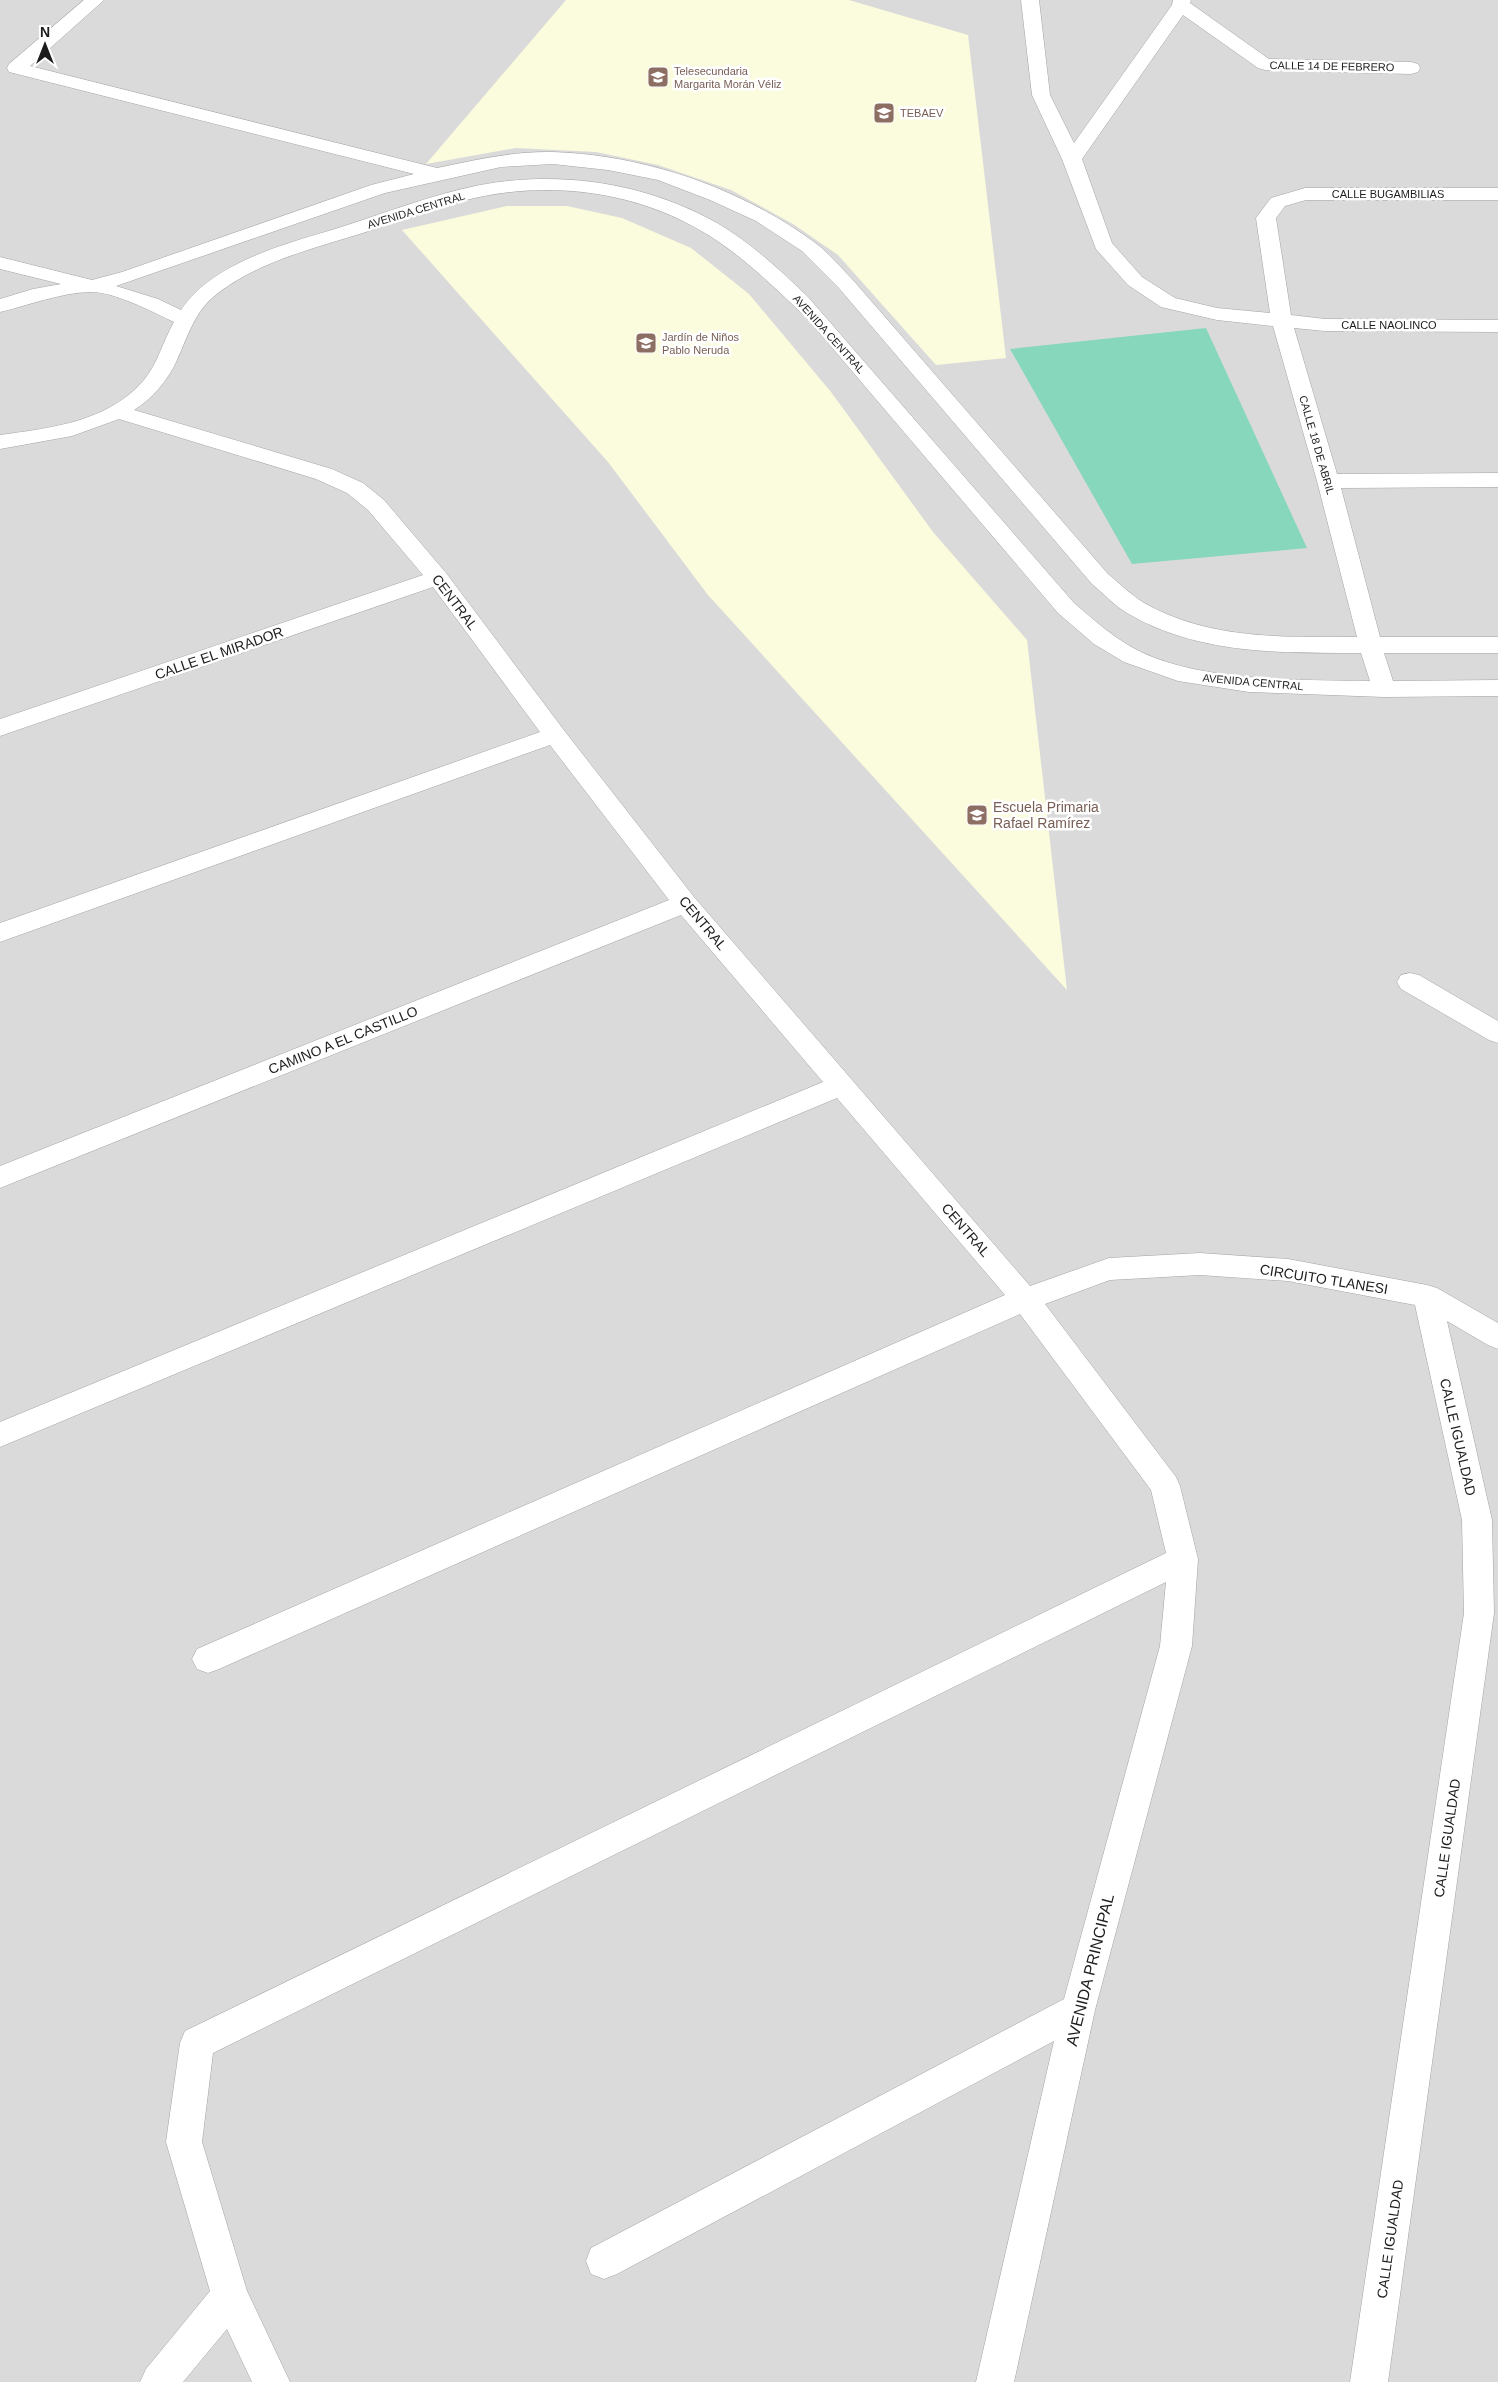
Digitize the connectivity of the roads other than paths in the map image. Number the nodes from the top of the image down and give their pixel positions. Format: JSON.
{"nodes":[{"id":1,"x":95,"y":0,"type":"edge"},
{"id":2,"x":1030,"y":0,"type":"edge"},
{"id":3,"x":1182,"y":3,"type":"edge"},
{"id":4,"x":1411,"y":68,"type":"dead end"},
{"id":5,"x":1072,"y":159,"type":"junction"},
{"id":6,"x":436,"y":174,"type":"junction"},
{"id":7,"x":1498,"y":194,"type":"edge"},
{"id":8,"x":1278,"y":202,"type":"joint"},
{"id":9,"x":0,"y":263,"type":"edge"},
{"id":10,"x":91,"y":286,"type":"junction"},
{"id":11,"x":0,"y":306,"type":"edge"},
{"id":12,"x":1281,"y":318,"type":"junction"},
{"id":13,"x":184,"y":319,"type":"junction"},
{"id":14,"x":1498,"y":326,"type":"edge"},
{"id":15,"x":120,"y":413,"type":"junction"},
{"id":16,"x":0,"y":442,"type":"edge"},
{"id":17,"x":1498,"y":480,"type":"edge"},
{"id":18,"x":1328,"y":481,"type":"junction"},
{"id":19,"x":438,"y":578,"type":"junction"},
{"id":20,"x":1370,"y":645,"type":"junction"},
{"id":21,"x":1498,"y":645,"type":"edge"},
{"id":22,"x":1498,"y":688,"type":"edge"},
{"id":23,"x":1384,"y":689,"type":"junction"},
{"id":24,"x":0,"y":728,"type":"edge"},
{"id":25,"x":555,"y":735,"type":"junction"},
{"id":26,"x":685,"y":903,"type":"junction"},
{"id":27,"x":0,"y":933,"type":"edge"},
{"id":28,"x":1410,"y":982,"type":"dead end"},
{"id":29,"x":1498,"y":1033,"type":"edge"},
{"id":30,"x":842,"y":1085,"type":"junction"},
{"id":31,"x":0,"y":1177,"type":"edge"},
{"id":32,"x":1426,"y":1296,"type":"junction"},
{"id":33,"x":1025,"y":1299,"type":"junction"},
{"id":34,"x":1498,"y":1337,"type":"edge"},
{"id":35,"x":0,"y":1435,"type":"edge"},
{"id":36,"x":1183,"y":1559,"type":"junction"},
{"id":37,"x":208,"y":1659,"type":"dead end"},
{"id":38,"x":1078,"y":2010,"type":"junction"},
{"id":39,"x":604,"y":2261,"type":"dead end"},
{"id":40,"x":230,"y":2296,"type":"junction"},
{"id":41,"x":159,"y":2382,"type":"edge"},
{"id":42,"x":271,"y":2382,"type":"edge"},
{"id":43,"x":995,"y":2382,"type":"edge"},
{"id":44,"x":1369,"y":2382,"type":"edge"}],
"edges":[{"from":1,"to":6,"type":"street"},
{"from":2,"to":5,"type":"street","name":"CALLE NAOLINCO"},
{"from":3,"to":4,"type":"street","name":"CALLE 14 DE FEBRERO"},
{"from":3,"to":5,"type":"street"},
{"from":5,"to":12,"type":"street","name":"CALLE NAOLINCO"},
{"from":6,"to":10,"type":"street","name":"AVENIDA CENTRAL"},
{"from":6,"to":20,"type":"street","name":"AVENIDA CENTRAL"},
{"from":7,"to":8,"type":"street","name":"CALLE BUGAMBILIAS"},
{"from":8,"to":12,"type":"street","name":"CALLE 18 DE ABRIL"},
{"from":9,"to":10,"type":"street"},
{"from":10,"to":11,"type":"street","name":"AVENIDA CENTRAL"},
{"from":10,"to":13,"type":"street"},
{"from":12,"to":14,"type":"street","name":"CALLE NAOLINCO"},
{"from":12,"to":18,"type":"street","name":"CALLE 18 DE ABRIL"},
{"from":13,"to":15,"type":"street","name":"AVENIDA CENTRAL"},
{"from":13,"to":23,"type":"street","name":"AVENIDA CENTRAL"},
{"from":15,"to":16,"type":"street","name":"AVENIDA CENTRAL"},
{"from":15,"to":19,"type":"street","name":"CENTRAL"},
{"from":17,"to":18,"type":"street"},
{"from":18,"to":20,"type":"street","name":"CALLE 18 DE ABRIL"},
{"from":19,"to":24,"type":"street","name":"CALLE EL MIRADOR"},
{"from":19,"to":25,"type":"street","name":"CENTRAL"},
{"from":20,"to":21,"type":"street","name":"AVENIDA CENTRAL"},
{"from":20,"to":23,"type":"street","name":"CALLE 18 DE ABRIL"},
{"from":22,"to":23,"type":"street","name":"AVENIDA CENTRAL"},
{"from":25,"to":26,"type":"street","name":"CENTRAL"},
{"from":25,"to":27,"type":"street"},
{"from":26,"to":30,"type":"street","name":"CENTRAL"},
{"from":26,"to":31,"type":"street","name":"CAMINO A EL CASTILLO"},
{"from":28,"to":29,"type":"street"},
{"from":30,"to":33,"type":"street","name":"CENTRAL"},
{"from":30,"to":35,"type":"street"},
{"from":32,"to":33,"type":"street","name":"CIRCUITO TLANESI"},
{"from":32,"to":34,"type":"street","name":"CIRCUITO TLANESI"},
{"from":32,"to":44,"type":"street","name":"CALLE IGUALDAD"},
{"from":33,"to":36,"type":"street","name":"CENTRAL"},
{"from":33,"to":37,"type":"street","name":"CIRCUITO TLANESI"},
{"from":36,"to":38,"type":"street","name":"AVENIDA PRINCIPAL"},
{"from":36,"to":40,"type":"street"},
{"from":38,"to":39,"type":"street"},
{"from":38,"to":43,"type":"street","name":"AVENIDA PRINCIPAL"},
{"from":40,"to":41,"type":"street"},
{"from":40,"to":42,"type":"street"}]}
